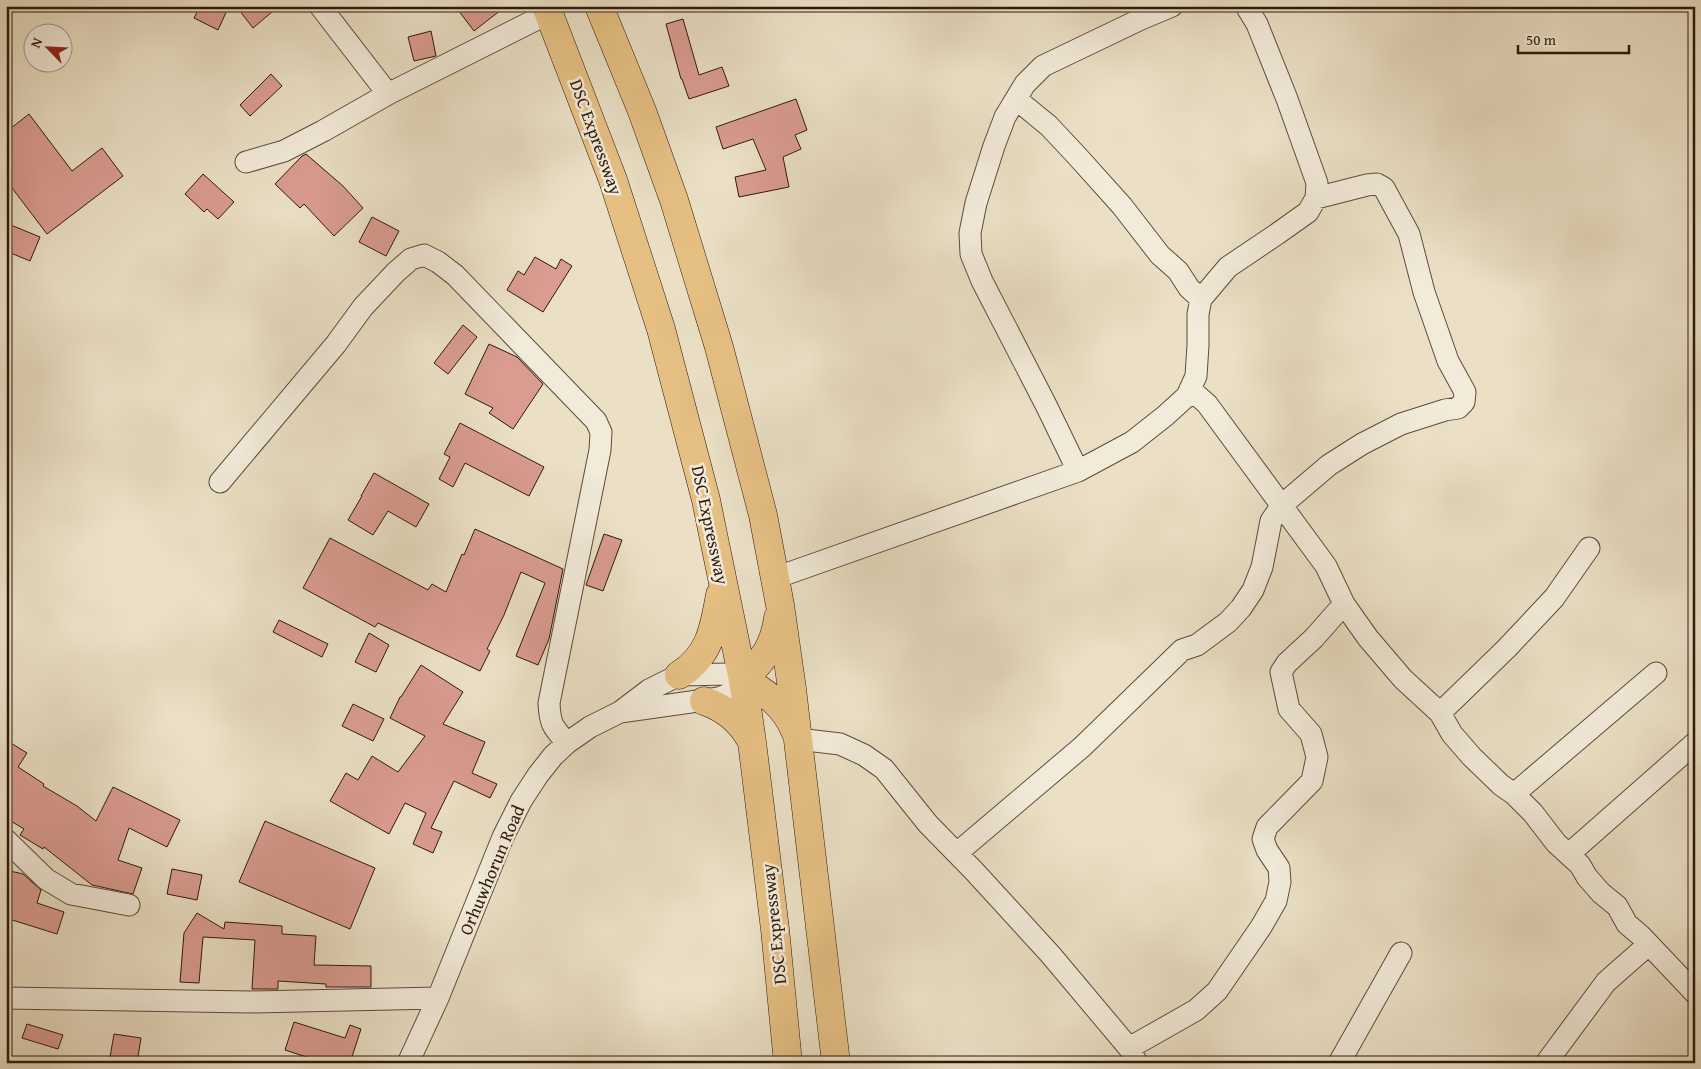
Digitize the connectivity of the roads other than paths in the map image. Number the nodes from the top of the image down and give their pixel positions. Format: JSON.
{"nodes":[{"id":1,"x":320,"y":6,"type":"edge"},
{"id":2,"x":599,"y":6,"type":"edge"},
{"id":3,"x":1172,"y":6,"type":"edge"},
{"id":4,"x":1246,"y":6,"type":"edge"},
{"id":5,"x":548,"y":10,"type":"edge"},
{"id":6,"x":388,"y":94,"type":"junction"},
{"id":7,"x":1016,"y":100,"type":"junction"},
{"id":8,"x":246,"y":162,"type":"dead end"},
{"id":9,"x":1316,"y":198,"type":"junction"},
{"id":10,"x":1201,"y":299,"type":"junction"},
{"id":11,"x":1190,"y":389,"type":"junction"},
{"id":12,"x":1078,"y":471,"type":"junction"},
{"id":13,"x":220,"y":482,"type":"dead end"},
{"id":14,"x":1282,"y":505,"type":"junction"},
{"id":15,"x":1589,"y":548,"type":"dead end"},
{"id":16,"x":775,"y":578,"type":"junction"},
{"id":17,"x":723,"y":584,"type":"junction"},
{"id":18,"x":780,"y":604,"type":"junction"},
{"id":19,"x":1344,"y":604,"type":"junction"},
{"id":20,"x":1656,"y":673,"type":"dead end"},
{"id":21,"x":679,"y":675,"type":"junction"},
{"id":22,"x":743,"y":680,"type":"junction"},
{"id":23,"x":704,"y":701,"type":"junction"},
{"id":24,"x":620,"y":712,"type":"junction"},
{"id":25,"x":1440,"y":714,"type":"junction"},
{"id":26,"x":798,"y":739,"type":"junction"},
{"id":27,"x":752,"y":742,"type":"junction"},
{"id":28,"x":567,"y":743,"type":"junction"},
{"id":29,"x":1695,"y":743,"type":"edge"},
{"id":30,"x":1514,"y":794,"type":"junction"},
{"id":31,"x":6,"y":840,"type":"edge"},
{"id":32,"x":957,"y":853,"type":"junction"},
{"id":33,"x":1569,"y":854,"type":"junction"},
{"id":34,"x":129,"y":905,"type":"dead end"},
{"id":35,"x":1648,"y":945,"type":"junction"},
{"id":36,"x":1401,"y":952,"type":"dead end"},
{"id":37,"x":1695,"y":993,"type":"edge"},
{"id":38,"x":6,"y":998,"type":"edge"},
{"id":39,"x":438,"y":998,"type":"junction"},
{"id":40,"x":1133,"y":1055,"type":"edge"},
{"id":41,"x":408,"y":1063,"type":"edge"},
{"id":42,"x":788,"y":1063,"type":"edge"},
{"id":43,"x":836,"y":1063,"type":"edge"},
{"id":44,"x":1339,"y":1063,"type":"edge"},
{"id":45,"x":1546,"y":1063,"type":"edge"}],
"edges":[{"from":1,"to":6,"type":"street"},
{"from":2,"to":16,"type":"main road"},
{"from":3,"to":7,"type":"street"},
{"from":4,"to":9,"type":"street"},
{"from":5,"to":6,"type":"street"},
{"from":5,"to":17,"type":"main road","name":"DSC Expressway"},
{"from":6,"to":8,"type":"street"},
{"from":7,"to":10,"type":"street"},
{"from":7,"to":12,"type":"street"},
{"from":9,"to":10,"type":"street"},
{"from":9,"to":14,"type":"street"},
{"from":10,"to":11,"type":"street"},
{"from":11,"to":12,"type":"street"},
{"from":11,"to":14,"type":"street"},
{"from":12,"to":16,"type":"street"},
{"from":13,"to":28,"type":"street"},
{"from":14,"to":19,"type":"street"},
{"from":14,"to":32,"type":"street"},
{"from":15,"to":25,"type":"street"},
{"from":16,"to":18,"type":"main road"},
{"from":17,"to":21,"type":"main road"},
{"from":17,"to":22,"type":"main road","name":"DSC Expressway"},
{"from":18,"to":22,"type":"main road"},
{"from":18,"to":26,"type":"main road"},
{"from":19,"to":25,"type":"street"},
{"from":19,"to":40,"type":"street"},
{"from":20,"to":30,"type":"street"},
{"from":21,"to":22,"type":"street"},
{"from":21,"to":24,"type":"street"},
{"from":22,"to":23,"type":"street"},
{"from":22,"to":26,"type":"main road"},
{"from":22,"to":27,"type":"main road","name":"DSC Expressway"},
{"from":23,"to":24,"type":"street"},
{"from":23,"to":27,"type":"main road"},
{"from":24,"to":28,"type":"street","name":"Orhuwhorun Road"},
{"from":25,"to":30,"type":"street"},
{"from":26,"to":32,"type":"street"},
{"from":26,"to":43,"type":"main road"},
{"from":27,"to":42,"type":"main road","name":"DSC Expressway"},
{"from":28,"to":39,"type":"street","name":"Orhuwhorun Road"},
{"from":29,"to":33,"type":"street"},
{"from":30,"to":33,"type":"street"},
{"from":31,"to":34,"type":"street"},
{"from":32,"to":40,"type":"street"},
{"from":33,"to":35,"type":"street"},
{"from":35,"to":37,"type":"street"},
{"from":35,"to":45,"type":"street"},
{"from":36,"to":44,"type":"street"},
{"from":38,"to":39,"type":"street"},
{"from":39,"to":41,"type":"street","name":"Orhuwhorun Road"}]}
